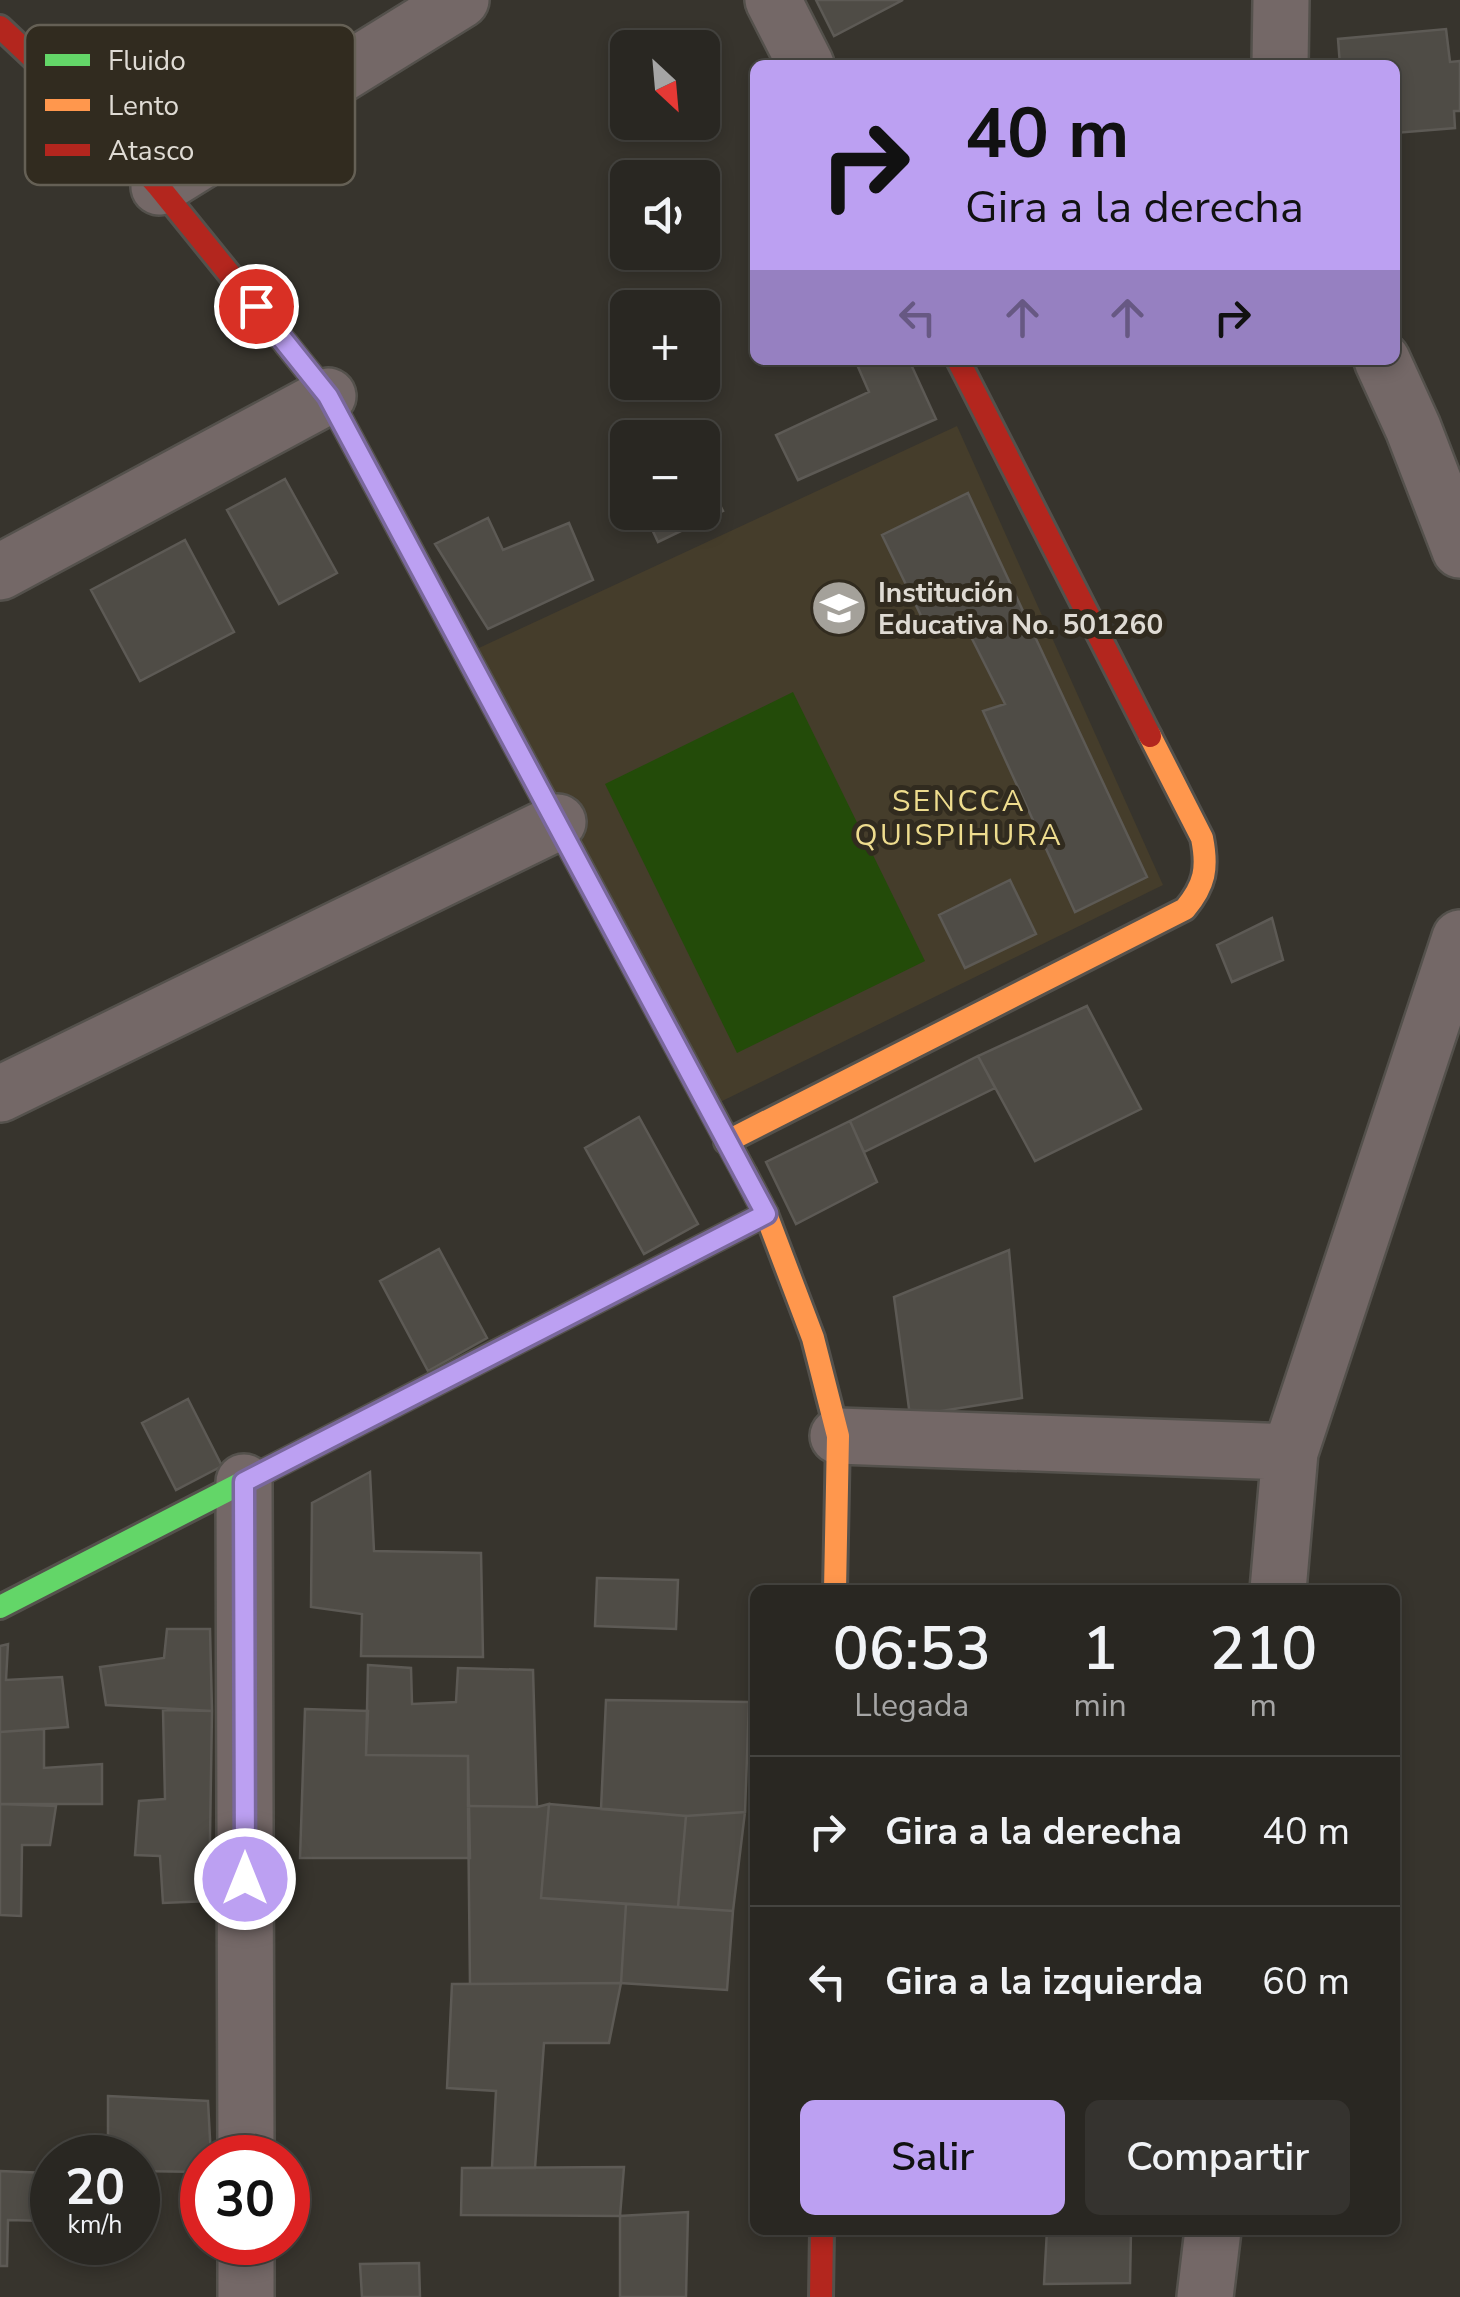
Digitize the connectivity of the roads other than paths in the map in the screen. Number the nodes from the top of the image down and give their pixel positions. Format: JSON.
{"nodes":[{"id":1,"x":773,"y":0,"type":"edge"},
{"id":2,"x":1281,"y":0,"type":"edge"},
{"id":3,"x":442,"y":7,"type":"edge"},
{"id":4,"x":0,"y":27,"type":"edge"},
{"id":5,"x":25,"y":51,"type":"edge"},
{"id":6,"x":803,"y":60,"type":"edge"},
{"id":7,"x":1280,"y":60,"type":"edge"},
{"id":8,"x":355,"y":63,"type":"edge"},
{"id":9,"x":157,"y":185,"type":"edge"},
{"id":10,"x":165,"y":185,"type":"edge"},
{"id":11,"x":160,"y":188,"type":"junction"},
{"id":12,"x":961,"y":365,"type":"edge"},
{"id":13,"x":1384,"y":365,"type":"edge"},
{"id":14,"x":328,"y":396,"type":"junction"},
{"id":15,"x":1460,"y":550,"type":"edge"},
{"id":16,"x":0,"y":572,"type":"edge"},
{"id":17,"x":558,"y":822,"type":"junction"},
{"id":18,"x":1460,"y":938,"type":"edge"},
{"id":19,"x":0,"y":1094,"type":"edge"},
{"id":20,"x":726,"y":1142,"type":"junction"},
{"id":21,"x":766,"y":1214,"type":"junction"},
{"id":22,"x":838,"y":1436,"type":"junction"},
{"id":23,"x":1290,"y":1452,"type":"junction"},
{"id":24,"x":244,"y":1482,"type":"junction"},
{"id":25,"x":835,"y":1585,"type":"edge"},
{"id":26,"x":1278,"y":1585,"type":"edge"},
{"id":27,"x":0,"y":1607,"type":"edge"},
{"id":28,"x":246,"y":2135,"type":"edge"},
{"id":29,"x":822,"y":2235,"type":"edge"},
{"id":30,"x":1213,"y":2235,"type":"edge"},
{"id":31,"x":246,"y":2265,"type":"edge"},
{"id":32,"x":246,"y":2297,"type":"edge"},
{"id":33,"x":821,"y":2297,"type":"edge"},
{"id":34,"x":1205,"y":2297,"type":"edge"}],
"edges":[{"from":1,"to":6,"type":"street"},
{"from":2,"to":7,"type":"street"},
{"from":3,"to":8,"type":"street"},
{"from":4,"to":5,"type":"street"},
{"from":9,"to":11,"type":"street"},
{"from":10,"to":11,"type":"street"},
{"from":11,"to":14,"type":"street"},
{"from":12,"to":20,"type":"street"},
{"from":13,"to":15,"type":"street"},
{"from":14,"to":16,"type":"street"},
{"from":14,"to":17,"type":"street"},
{"from":17,"to":19,"type":"street"},
{"from":17,"to":20,"type":"street"},
{"from":18,"to":23,"type":"street"},
{"from":20,"to":21,"type":"street"},
{"from":21,"to":22,"type":"street"},
{"from":21,"to":24,"type":"street"},
{"from":22,"to":23,"type":"street"},
{"from":22,"to":25,"type":"street"},
{"from":23,"to":26,"type":"street"},
{"from":24,"to":27,"type":"street"},
{"from":24,"to":28,"type":"street"},
{"from":29,"to":33,"type":"street"},
{"from":30,"to":34,"type":"street"},
{"from":31,"to":32,"type":"street"}]}
